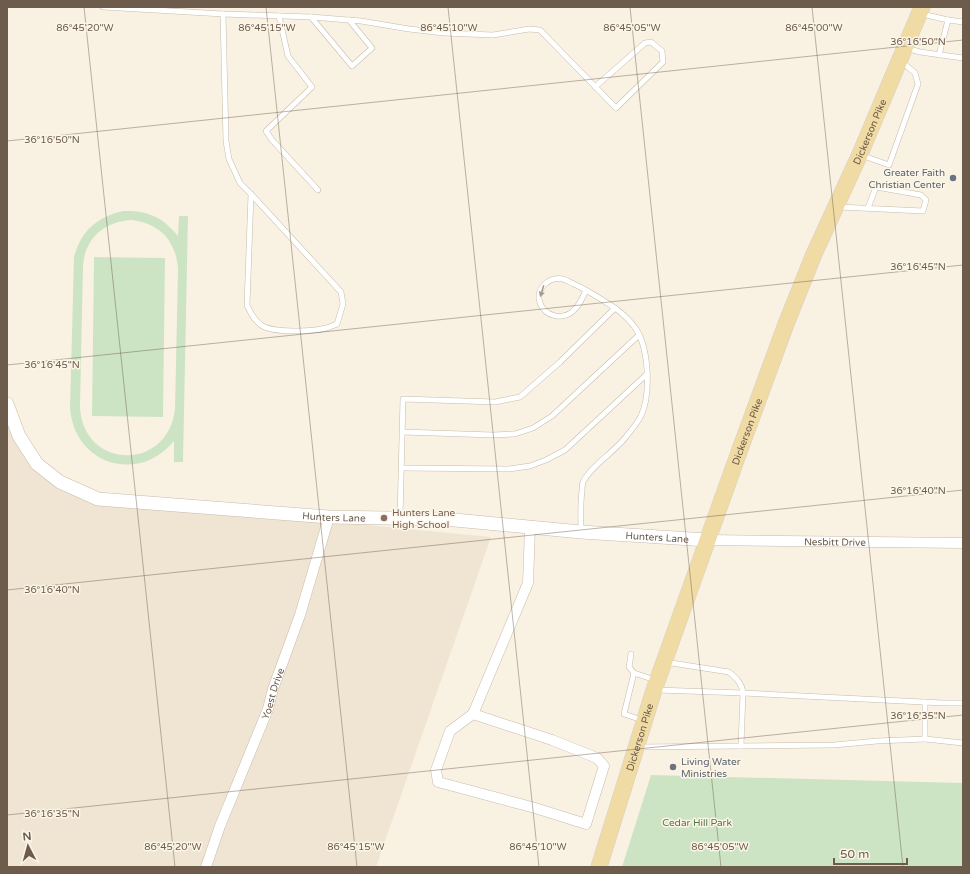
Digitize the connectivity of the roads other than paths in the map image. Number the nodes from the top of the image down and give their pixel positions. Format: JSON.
{"nodes":[{"id":1,"x":103,"y":7,"type":"edge"},
{"id":2,"x":921,"y":10,"type":"edge"},
{"id":3,"x":223,"y":14,"type":"junction"},
{"id":4,"x":279,"y":16,"type":"junction"},
{"id":5,"x":311,"y":17,"type":"junction"},
{"id":6,"x":349,"y":20,"type":"junction"},
{"id":7,"x":948,"y":20,"type":"junction"},
{"id":8,"x":963,"y":22,"type":"edge"},
{"id":9,"x":902,"y":54,"type":"junction"},
{"id":10,"x":939,"y":54,"type":"junction"},
{"id":11,"x":963,"y":58,"type":"edge"},
{"id":12,"x":595,"y":87,"type":"junction"},
{"id":13,"x":860,"y":154,"type":"junction"},
{"id":14,"x":318,"y":190,"type":"dead end"},
{"id":15,"x":250,"y":194,"type":"junction"},
{"id":16,"x":836,"y":206,"type":"junction"},
{"id":17,"x":868,"y":208,"type":"junction"},
{"id":18,"x":586,"y":290,"type":"junction"},
{"id":19,"x":615,"y":308,"type":"junction"},
{"id":20,"x":639,"y":335,"type":"junction"},
{"id":21,"x":647,"y":374,"type":"junction"},
{"id":22,"x":7,"y":404,"type":"edge"},
{"id":23,"x":402,"y":432,"type":"junction"},
{"id":24,"x":402,"y":468,"type":"junction"},
{"id":25,"x":329,"y":517,"type":"junction"},
{"id":26,"x":400,"y":519,"type":"junction"},
{"id":27,"x":530,"y":527,"type":"junction"},
{"id":28,"x":581,"y":532,"type":"junction"},
{"id":29,"x":708,"y":540,"type":"junction"},
{"id":30,"x":963,"y":543,"type":"edge"},
{"id":31,"x":631,"y":654,"type":"dead end"},
{"id":32,"x":664,"y":662,"type":"junction"},
{"id":33,"x":634,"y":673,"type":"junction"},
{"id":34,"x":656,"y":685,"type":"junction"},
{"id":35,"x":744,"y":693,"type":"junction"},
{"id":36,"x":925,"y":702,"type":"junction"},
{"id":37,"x":963,"y":703,"type":"edge"},
{"id":38,"x":473,"y":714,"type":"junction"},
{"id":39,"x":645,"y":721,"type":"junction"},
{"id":40,"x":925,"y":739,"type":"junction"},
{"id":41,"x":963,"y":743,"type":"edge"},
{"id":42,"x":741,"y":746,"type":"junction"},
{"id":43,"x":637,"y":747,"type":"junction"},
{"id":44,"x":206,"y":867,"type":"edge"},
{"id":45,"x":599,"y":867,"type":"edge"}],
"edges":[{"from":1,"to":3,"type":"lane"},
{"from":2,"to":7,"type":"lane"},
{"from":2,"to":9,"type":"main road","name":"Dickerson Pike"},
{"from":3,"to":4,"type":"lane"},
{"from":3,"to":15,"type":"lane"},
{"from":4,"to":5,"type":"lane"},
{"from":4,"to":14,"type":"lane"},
{"from":5,"to":6,"type":"lane"},
{"from":5,"to":6,"type":"lane"},
{"from":6,"to":12,"type":"lane"},
{"from":7,"to":8,"type":"lane"},
{"from":7,"to":10,"type":"lane"},
{"from":9,"to":10,"type":"lane"},
{"from":9,"to":13,"type":"main road","name":"Dickerson Pike"},
{"from":9,"to":13,"type":"lane"},
{"from":10,"to":11,"type":"lane"},
{"from":12,"to":12,"type":"lane"},
{"from":13,"to":16,"type":"main road","name":"Dickerson Pike"},
{"from":15,"to":15,"type":"lane"},
{"from":16,"to":17,"type":"lane"},
{"from":16,"to":29,"type":"main road","name":"Dickerson Pike"},
{"from":17,"to":17,"type":"lane"},
{"from":18,"to":18,"type":"lane","one_way":true},
{"from":18,"to":19,"type":"lane"},
{"from":19,"to":20,"type":"lane"},
{"from":19,"to":23,"type":"lane"},
{"from":20,"to":21,"type":"lane"},
{"from":20,"to":23,"type":"lane"},
{"from":21,"to":24,"type":"lane"},
{"from":21,"to":28,"type":"lane"},
{"from":22,"to":25,"type":"street","name":"Hunters Lane"},
{"from":23,"to":24,"type":"lane"},
{"from":24,"to":26,"type":"lane"},
{"from":25,"to":26,"type":"street","name":"Hunters Lane"},
{"from":25,"to":44,"type":"street","name":"Yoest Drive"},
{"from":26,"to":27,"type":"street","name":"Hunters Lane"},
{"from":27,"to":28,"type":"street","name":"Hunters Lane"},
{"from":27,"to":38,"type":"street"},
{"from":28,"to":29,"type":"street","name":"Hunters Lane"},
{"from":29,"to":30,"type":"street","name":"Nesbitt Drive"},
{"from":29,"to":32,"type":"main road","name":"Dickerson Pike"},
{"from":31,"to":33,"type":"lane"},
{"from":32,"to":34,"type":"main road","name":"Dickerson Pike"},
{"from":32,"to":35,"type":"lane"},
{"from":33,"to":34,"type":"lane"},
{"from":33,"to":39,"type":"lane"},
{"from":34,"to":35,"type":"lane"},
{"from":34,"to":39,"type":"main road","name":"Dickerson Pike"},
{"from":35,"to":36,"type":"lane"},
{"from":35,"to":42,"type":"lane"},
{"from":36,"to":37,"type":"lane"},
{"from":36,"to":40,"type":"lane"},
{"from":38,"to":38,"type":"street"},
{"from":39,"to":43,"type":"main road","name":"Dickerson Pike"},
{"from":40,"to":41,"type":"lane"},
{"from":40,"to":42,"type":"lane"},
{"from":42,"to":43,"type":"lane"},
{"from":43,"to":45,"type":"main road","name":"Dickerson Pike"}]}
